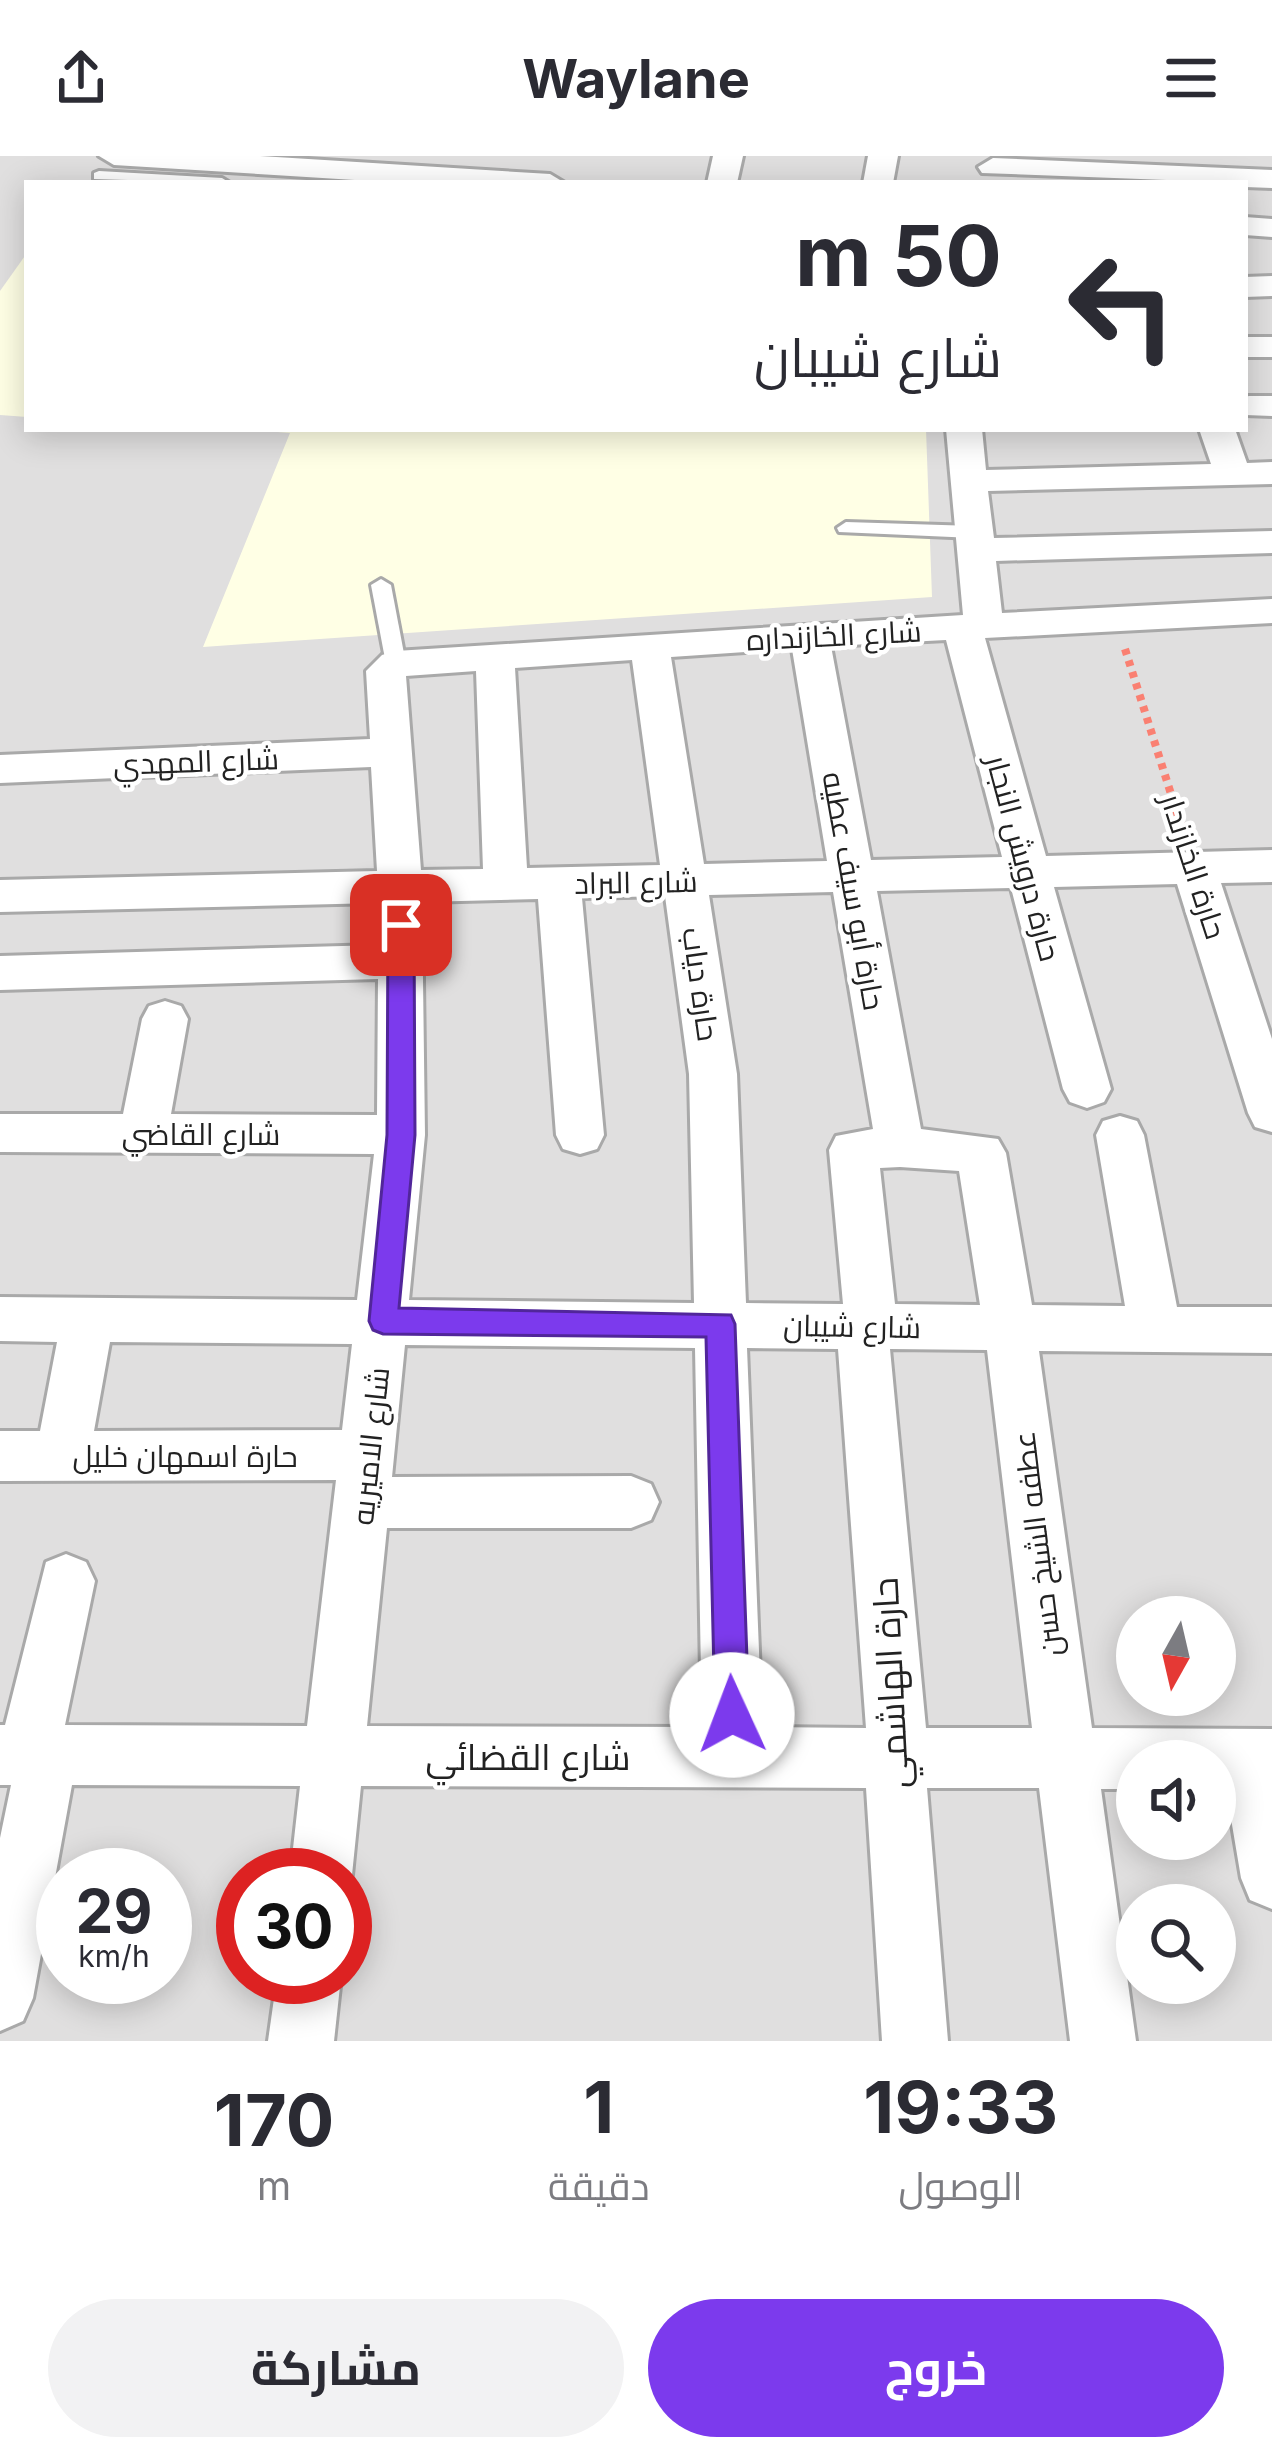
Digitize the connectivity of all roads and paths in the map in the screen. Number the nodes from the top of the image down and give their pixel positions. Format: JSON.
{"nodes":[{"id":1,"x":107,"y":166,"type":"edge"},
{"id":2,"x":146,"y":168,"type":"edge"},
{"id":3,"x":992,"y":168,"type":"edge"},
{"id":4,"x":414,"y":172,"type":"edge"},
{"id":5,"x":1272,"y":179,"type":"edge"},
{"id":6,"x":207,"y":180,"type":"edge"},
{"id":7,"x":512,"y":180,"type":"edge"},
{"id":8,"x":964,"y":432,"type":"edge"},
{"id":9,"x":1218,"y":432,"type":"edge"},
{"id":10,"x":1272,"y":473,"type":"edge"},
{"id":11,"x":1233,"y":474,"type":"junction"},
{"id":12,"x":969,"y":481,"type":"junction"},
{"id":13,"x":846,"y":528,"type":"dead end"},
{"id":14,"x":975,"y":541,"type":"junction"},
{"id":15,"x":1272,"y":542,"type":"edge"},
{"id":16,"x":382,"y":585,"type":"dead end"},
{"id":17,"x":1115,"y":619,"type":"junction"},
{"id":18,"x":1268,"y":622,"type":"edge"},
{"id":19,"x":973,"y":626,"type":"junction"},
{"id":20,"x":808,"y":635,"type":"junction"},
{"id":21,"x":650,"y":647,"type":"junction"},
{"id":22,"x":495,"y":657,"type":"junction"},
{"id":23,"x":396,"y":664,"type":"junction"},
{"id":24,"x":393,"y":752,"type":"junction"},
{"id":25,"x":0,"y":769,"type":"edge"},
{"id":26,"x":1272,"y":866,"type":"edge"},
{"id":27,"x":1194,"y":868,"type":"junction"},
{"id":28,"x":1028,"y":872,"type":"junction"},
{"id":29,"x":851,"y":877,"type":"junction"},
{"id":30,"x":686,"y":881,"type":"junction"},
{"id":31,"x":560,"y":884,"type":"junction"},
{"id":32,"x":506,"y":885,"type":"junction"},
{"id":33,"x":400,"y":888,"type":"junction"},
{"id":34,"x":0,"y":896,"type":"edge"},
{"id":35,"x":401,"y":961,"type":"junction"},
{"id":36,"x":0,"y":973,"type":"edge"},
{"id":37,"x":165,"y":1019,"type":"dead end"},
{"id":38,"x":1087,"y":1089,"type":"dead end"},
{"id":39,"x":1272,"y":1113,"type":"edge"},
{"id":40,"x":0,"y":1133,"type":"edge"},
{"id":41,"x":143,"y":1134,"type":"junction"},
{"id":42,"x":401,"y":1135,"type":"junction"},
{"id":43,"x":580,"y":1135,"type":"dead end"},
{"id":44,"x":1120,"y":1135,"type":"dead end"},
{"id":45,"x":900,"y":1147,"type":"junction"},
{"id":46,"x":0,"y":1319,"type":"edge"},
{"id":47,"x":88,"y":1320,"type":"junction"},
{"id":48,"x":383,"y":1321,"type":"junction"},
{"id":49,"x":720,"y":1324,"type":"junction"},
{"id":50,"x":867,"y":1326,"type":"junction"},
{"id":51,"x":1010,"y":1328,"type":"junction"},
{"id":52,"x":1155,"y":1329,"type":"junction"},
{"id":53,"x":1272,"y":1330,"type":"edge"},
{"id":54,"x":0,"y":1456,"type":"edge"},
{"id":55,"x":62,"y":1456,"type":"junction"},
{"id":56,"x":366,"y":1479,"type":"junction"},
{"id":57,"x":631,"y":1502,"type":"dead end"},
{"id":58,"x":66,"y":1581,"type":"dead end"},
{"id":59,"x":25,"y":1755,"type":"edge"},
{"id":60,"x":335,"y":1756,"type":"junction"},
{"id":61,"x":733,"y":1759,"type":"junction"},
{"id":62,"x":894,"y":1759,"type":"junction"},
{"id":63,"x":1262,"y":1759,"type":"edge"},
{"id":64,"x":1063,"y":1760,"type":"junction"},
{"id":65,"x":324,"y":1848,"type":"edge"},
{"id":66,"x":1272,"y":1878,"type":"edge"},
{"id":67,"x":0,"y":1998,"type":"edge"},
{"id":68,"x":306,"y":2004,"type":"edge"},
{"id":69,"x":301,"y":2041,"type":"edge"},
{"id":70,"x":915,"y":2041,"type":"edge"},
{"id":71,"x":1102,"y":2041,"type":"edge"}],
"edges":[{"from":1,"to":2,"type":"street"},
{"from":2,"to":4,"type":"street"},
{"from":2,"to":6,"type":"lane"},
{"from":3,"to":5,"type":"street"},
{"from":4,"to":7,"type":"street"},
{"from":8,"to":12,"type":"street","name":"حارة درويش النجار"},
{"from":9,"to":11,"type":"street"},
{"from":10,"to":11,"type":"street"},
{"from":11,"to":12,"type":"street"},
{"from":12,"to":14,"type":"street","name":"حارة درويش النجار"},
{"from":13,"to":14,"type":"lane"},
{"from":14,"to":15,"type":"street"},
{"from":14,"to":19,"type":"street","name":"حارة درويش النجار"},
{"from":16,"to":23,"type":"lane"},
{"from":17,"to":18,"type":"street","name":"شارع الخازنداره"},
{"from":17,"to":19,"type":"street","name":"شارع الخازنداره"},
{"from":17,"to":27,"type":"path","name":"حارة الخازندار"},
{"from":19,"to":20,"type":"street","name":"شارع الخازنداره"},
{"from":19,"to":28,"type":"street","name":"حارة درويش النجار"},
{"from":20,"to":21,"type":"street","name":"شارع الخازنداره"},
{"from":20,"to":29,"type":"street","name":"حارة أبو سيف عطيه"},
{"from":21,"to":22,"type":"street","name":"شارع الخازنداره"},
{"from":21,"to":30,"type":"street","name":"حارة دياب"},
{"from":22,"to":23,"type":"street","name":"شارع الخازنداره"},
{"from":22,"to":32,"type":"street"},
{"from":23,"to":24,"type":"street","name":"شارع الاميريه"},
{"from":24,"to":25,"type":"street","name":"شارع المهدي"},
{"from":24,"to":33,"type":"street","name":"شارع الاميريه"},
{"from":26,"to":27,"type":"street","name":"شارع البراد"},
{"from":27,"to":28,"type":"street","name":"شارع البراد"},
{"from":27,"to":39,"type":"street","name":"حارة الخازندار"},
{"from":28,"to":29,"type":"street","name":"شارع البراد"},
{"from":28,"to":38,"type":"street","name":"حارة درويش النجار"},
{"from":29,"to":30,"type":"street","name":"شارع البراد"},
{"from":29,"to":45,"type":"street","name":"حارة أبو سيف عطيه"},
{"from":30,"to":31,"type":"street","name":"شارع البراد"},
{"from":30,"to":49,"type":"street","name":"حارة دياب"},
{"from":31,"to":32,"type":"street","name":"شارع البراد"},
{"from":31,"to":43,"type":"street"},
{"from":32,"to":33,"type":"street","name":"شارع البراد"},
{"from":33,"to":34,"type":"street","name":"شارع البراد"},
{"from":33,"to":35,"type":"street","name":"شارع الاميريه"},
{"from":35,"to":36,"type":"street"},
{"from":35,"to":42,"type":"street","name":"شارع الاميريه"},
{"from":37,"to":41,"type":"street"},
{"from":40,"to":41,"type":"street","name":"شارع القاضي"},
{"from":41,"to":42,"type":"street","name":"شارع القاضي"},
{"from":42,"to":48,"type":"street","name":"شارع الاميريه"},
{"from":44,"to":52,"type":"street"},
{"from":45,"to":50,"type":"street","name":"حارة الهاشمي"},
{"from":45,"to":51,"type":"street","name":"عطفه الشيخ حسن"},
{"from":46,"to":47,"type":"street","name":"شارع شيبان"},
{"from":47,"to":48,"type":"street","name":"شارع شيبان"},
{"from":47,"to":55,"type":"street"},
{"from":48,"to":49,"type":"street","name":"شارع شيبان"},
{"from":48,"to":56,"type":"street","name":"شارع الاميريه"},
{"from":49,"to":50,"type":"street","name":"شارع شيبان"},
{"from":49,"to":61,"type":"street","name":"حارة دياب"},
{"from":50,"to":51,"type":"street","name":"شارع شيبان"},
{"from":50,"to":62,"type":"street","name":"حارة الهاشمي"},
{"from":51,"to":52,"type":"street","name":"شارع شيبان"},
{"from":51,"to":64,"type":"street","name":"عطفه الشيخ حسن"},
{"from":52,"to":53,"type":"street","name":"شارع شيبان"},
{"from":54,"to":55,"type":"street","name":"حارة اسمهان خليل"},
{"from":55,"to":56,"type":"street","name":"حارة اسمهان خليل"},
{"from":56,"to":57,"type":"street","name":"حارة اسمهان خليل"},
{"from":56,"to":60,"type":"street","name":"شارع الاميريه"},
{"from":58,"to":59,"type":"street"},
{"from":59,"to":60,"type":"street","name":"شارع القضائي"},
{"from":59,"to":67,"type":"street"},
{"from":60,"to":61,"type":"street","name":"شارع القضائي"},
{"from":60,"to":65,"type":"street","name":"شارع الاميريه"},
{"from":61,"to":62,"type":"street","name":"شارع القضائي"},
{"from":62,"to":64,"type":"street","name":"شارع القضائي"},
{"from":62,"to":70,"type":"street","name":"حارة الهاشمي"},
{"from":63,"to":64,"type":"street","name":"شارع القضائي"},
{"from":63,"to":66,"type":"street"},
{"from":64,"to":71,"type":"street","name":"عطفه الشيخ حسن"},
{"from":68,"to":69,"type":"street"}]}
